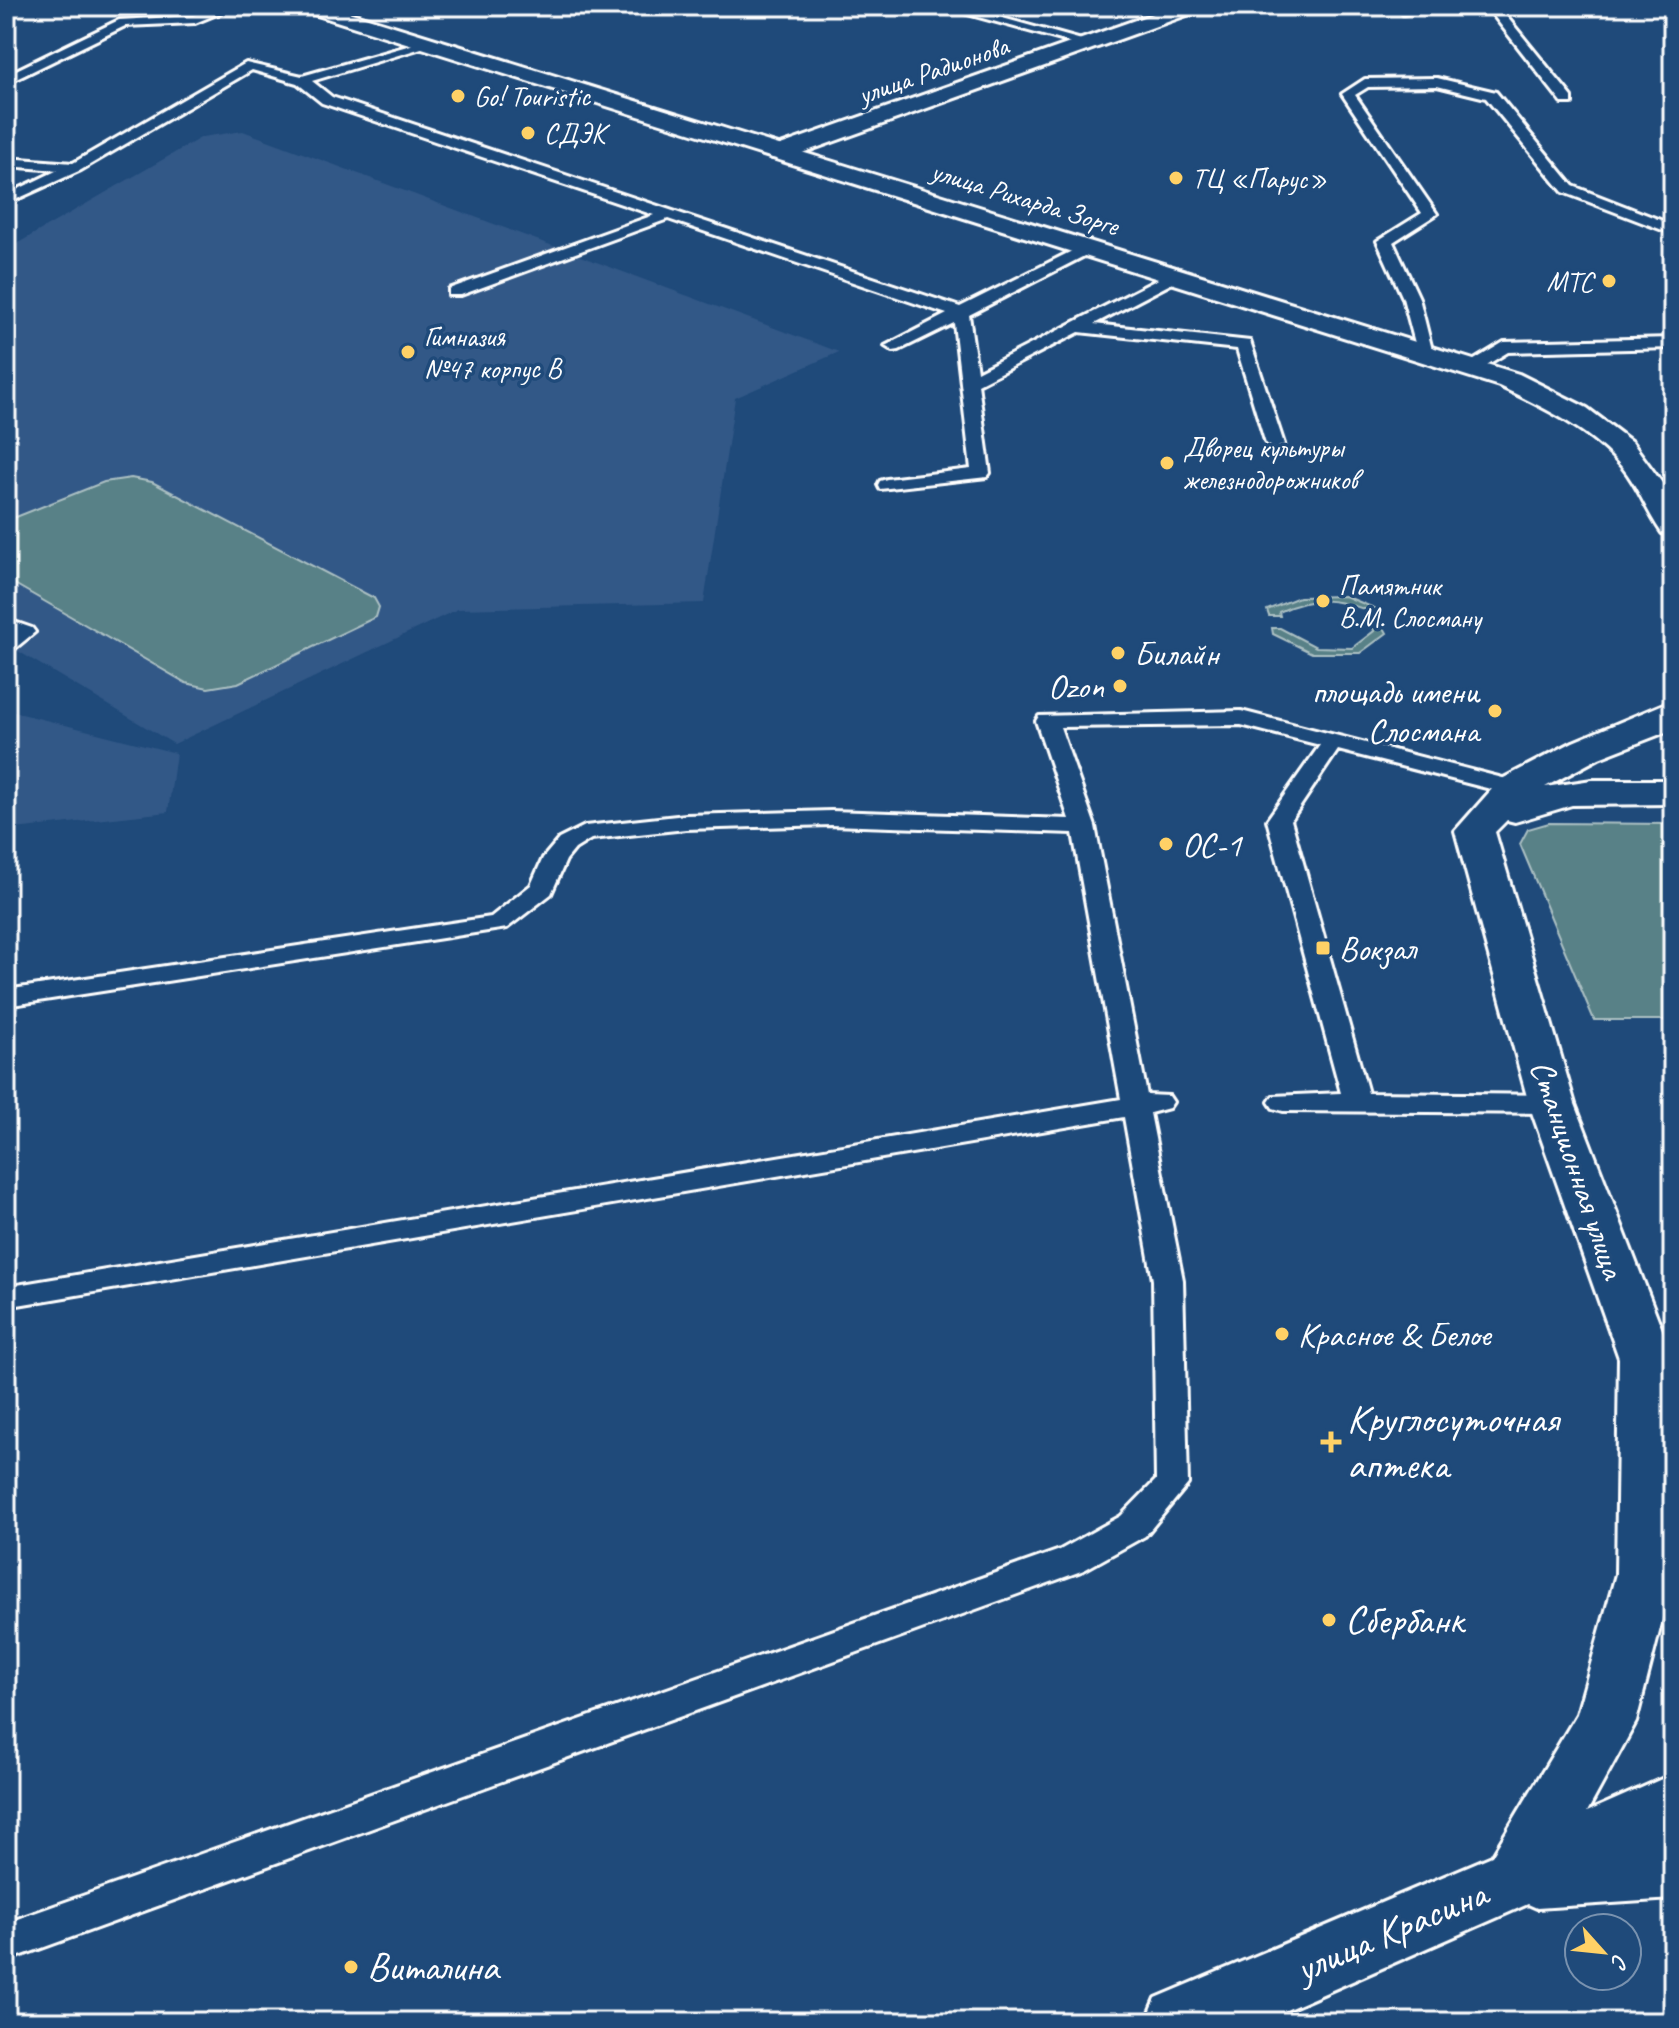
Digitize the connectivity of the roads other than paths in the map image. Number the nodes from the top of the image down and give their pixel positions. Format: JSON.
{"nodes":[{"id":1,"x":230,"y":6,"type":"edge"},
{"id":2,"x":308,"y":6,"type":"edge"},
{"id":3,"x":945,"y":6,"type":"edge"},
{"id":4,"x":1194,"y":6,"type":"edge"},
{"id":5,"x":1492,"y":6,"type":"edge"},
{"id":6,"x":429,"y":44,"type":"junction"},
{"id":7,"x":1090,"y":44,"type":"junction"},
{"id":8,"x":6,"y":80,"type":"edge"},
{"id":9,"x":302,"y":80,"type":"junction"},
{"id":10,"x":1567,"y":100,"type":"dead end"},
{"id":11,"x":780,"y":153,"type":"junction"},
{"id":12,"x":6,"y":162,"type":"edge"},
{"id":13,"x":76,"y":167,"type":"junction"},
{"id":14,"x":6,"y":200,"type":"edge"},
{"id":15,"x":664,"y":216,"type":"junction"},
{"id":16,"x":1673,"y":230,"type":"edge"},
{"id":17,"x":1087,"y":249,"type":"junction"},
{"id":18,"x":1175,"y":276,"type":"junction"},
{"id":19,"x":455,"y":292,"type":"dead end"},
{"id":20,"x":961,"y":313,"type":"junction"},
{"id":21,"x":1076,"y":327,"type":"junction"},
{"id":22,"x":1673,"y":343,"type":"edge"},
{"id":23,"x":893,"y":346,"type":"dead end"},
{"id":24,"x":1425,"y":354,"type":"junction"},
{"id":25,"x":1469,"y":368,"type":"junction"},
{"id":26,"x":972,"y":381,"type":"junction"},
{"id":27,"x":1275,"y":444,"type":"dead end"},
{"id":28,"x":887,"y":485,"type":"dead end"},
{"id":29,"x":1673,"y":526,"type":"edge"},
{"id":30,"x":6,"y":625,"type":"edge"},
{"id":31,"x":6,"y":646,"type":"edge"},
{"id":32,"x":1673,"y":711,"type":"edge"},
{"id":33,"x":1334,"y":740,"type":"junction"},
{"id":34,"x":1514,"y":788,"type":"junction"},
{"id":35,"x":1673,"y":792,"type":"edge"},
{"id":36,"x":1083,"y":826,"type":"junction"},
{"id":37,"x":1475,"y":831,"type":"junction"},
{"id":38,"x":6,"y":998,"type":"edge"},
{"id":39,"x":1283,"y":1102,"type":"dead end"},
{"id":40,"x":1146,"y":1103,"type":"junction"},
{"id":41,"x":1357,"y":1103,"type":"junction"},
{"id":42,"x":1552,"y":1104,"type":"junction"},
{"id":43,"x":11,"y":1297,"type":"dead end"},
{"id":44,"x":1664,"y":1381,"type":"edge"},
{"id":45,"x":1673,"y":1803,"type":"edge"},
{"id":46,"x":1673,"y":1869,"type":"edge"},
{"id":47,"x":1515,"y":1878,"type":"junction"},
{"id":48,"x":6,"y":1942,"type":"edge"},
{"id":49,"x":1180,"y":2022,"type":"edge"}],
"edges":[{"from":1,"to":8,"type":"lane"},
{"from":2,"to":6,"type":"main road","name":"улица Рихарда Зорге"},
{"from":3,"to":7,"type":"lane"},
{"from":4,"to":7,"type":"main road","name":"улица Радионова"},
{"from":5,"to":10,"type":"lane"},
{"from":6,"to":9,"type":"lane"},
{"from":6,"to":11,"type":"main road","name":"улица Рихарда Зорге"},
{"from":7,"to":11,"type":"main road","name":"улица Радионова"},
{"from":9,"to":13,"type":"lane"},
{"from":9,"to":15,"type":"lane"},
{"from":11,"to":17,"type":"main road","name":"улица Рихарда Зорге"},
{"from":12,"to":13,"type":"lane"},
{"from":13,"to":14,"type":"lane"},
{"from":15,"to":19,"type":"lane"},
{"from":15,"to":20,"type":"lane"},
{"from":16,"to":24,"type":"lane"},
{"from":17,"to":18,"type":"main road","name":"улица Рихарда Зорге"},
{"from":17,"to":20,"type":"lane"},
{"from":18,"to":21,"type":"lane"},
{"from":18,"to":24,"type":"main road","name":"улица Рихарда Зорге"},
{"from":20,"to":23,"type":"lane"},
{"from":20,"to":26,"type":"lane"},
{"from":21,"to":26,"type":"lane"},
{"from":21,"to":27,"type":"lane"},
{"from":22,"to":25,"type":"lane"},
{"from":24,"to":25,"type":"main road","name":"улица Рихарда Зорге"},
{"from":25,"to":29,"type":"main road","name":"улица Рихарда Зорге"},
{"from":26,"to":28,"type":"lane"},
{"from":30,"to":31,"type":"lane"},
{"from":32,"to":34,"type":"main road"},
{"from":33,"to":34,"type":"lane"},
{"from":33,"to":36,"type":"lane"},
{"from":33,"to":41,"type":"lane"},
{"from":34,"to":37,"type":"main road"},
{"from":35,"to":37,"type":"main road"},
{"from":36,"to":38,"type":"lane"},
{"from":36,"to":40,"type":"lane"},
{"from":37,"to":42,"type":"main road","name":"Станционная улица"},
{"from":39,"to":41,"type":"lane"},
{"from":40,"to":43,"type":"lane"},
{"from":40,"to":48,"type":"lane"},
{"from":41,"to":42,"type":"lane"},
{"from":42,"to":44,"type":"main road","name":"Станционная улица"},
{"from":44,"to":47,"type":"main road"},
{"from":45,"to":47,"type":"main road","name":"улица Красина"},
{"from":46,"to":47,"type":"main road"},
{"from":47,"to":49,"type":"main road","name":"улица Красина"}]}
